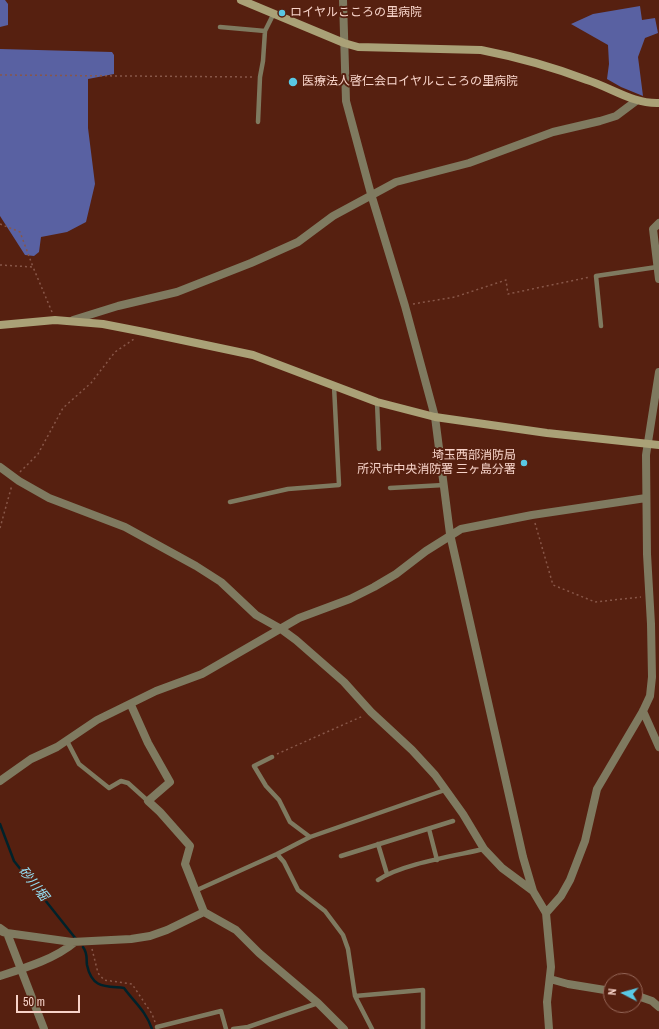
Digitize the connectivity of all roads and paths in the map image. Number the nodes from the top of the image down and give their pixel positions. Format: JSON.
{"nodes":[{"id":1,"x":241,"y":0,"type":"edge"},
{"id":2,"x":343,"y":0,"type":"edge"},
{"id":3,"x":273,"y":15,"type":"junction"},
{"id":4,"x":220,"y":28,"type":"dead end"},
{"id":5,"x":264,"y":31,"type":"junction"},
{"id":6,"x":344,"y":43,"type":"junction"},
{"id":7,"x":0,"y":75,"type":"edge"},
{"id":8,"x":260,"y":77,"type":"junction"},
{"id":9,"x":636,"y":101,"type":"junction"},
{"id":10,"x":659,"y":103,"type":"edge"},
{"id":11,"x":258,"y":122,"type":"dead end"},
{"id":12,"x":371,"y":194,"type":"junction"},
{"id":13,"x":659,"y":223,"type":"edge"},
{"id":14,"x":0,"y":224,"type":"edge"},
{"id":15,"x":0,"y":266,"type":"edge"},
{"id":16,"x":33,"y":267,"type":"junction"},
{"id":17,"x":657,"y":267,"type":"junction"},
{"id":18,"x":596,"y":276,"type":"junction"},
{"id":19,"x":659,"y":279,"type":"edge"},
{"id":20,"x":405,"y":306,"type":"junction"},
{"id":21,"x":55,"y":320,"type":"junction"},
{"id":22,"x":73,"y":320,"type":"junction"},
{"id":23,"x":0,"y":325,"type":"edge"},
{"id":24,"x":601,"y":326,"type":"dead end"},
{"id":25,"x":144,"y":332,"type":"junction"},
{"id":26,"x":659,"y":372,"type":"edge"},
{"id":27,"x":334,"y":386,"type":"junction"},
{"id":28,"x":377,"y":402,"type":"junction"},
{"id":29,"x":435,"y":417,"type":"junction"},
{"id":30,"x":648,"y":444,"type":"junction"},
{"id":31,"x":659,"y":445,"type":"edge"},
{"id":32,"x":379,"y":449,"type":"dead end"},
{"id":33,"x":0,"y":467,"type":"edge"},
{"id":34,"x":14,"y":478,"type":"junction"},
{"id":35,"x":444,"y":485,"type":"junction"},
{"id":36,"x":390,"y":488,"type":"dead end"},
{"id":37,"x":646,"y":498,"type":"junction"},
{"id":38,"x":230,"y":502,"type":"dead end"},
{"id":39,"x":532,"y":515,"type":"junction"},
{"id":40,"x":0,"y":528,"type":"edge"},
{"id":41,"x":450,"y":534,"type":"junction"},
{"id":42,"x":649,"y":596,"type":"junction"},
{"id":43,"x":281,"y":629,"type":"junction"},
{"id":44,"x":131,"y":705,"type":"junction"},
{"id":45,"x":643,"y":711,"type":"junction"},
{"id":46,"x":371,"y":712,"type":"junction"},
{"id":47,"x":67,"y":741,"type":"junction"},
{"id":48,"x":659,"y":747,"type":"edge"},
{"id":49,"x":272,"y":757,"type":"joint"},
{"id":50,"x":0,"y":781,"type":"edge"},
{"id":51,"x":445,"y":790,"type":"junction"},
{"id":52,"x":148,"y":801,"type":"junction"},
{"id":53,"x":452,"y":821,"type":"dead end"},
{"id":54,"x":429,"y":829,"type":"junction"},
{"id":55,"x":310,"y":837,"type":"junction"},
{"id":56,"x":378,"y":844,"type":"junction"},
{"id":57,"x":484,"y":849,"type":"junction"},
{"id":58,"x":277,"y":854,"type":"junction"},
{"id":59,"x":341,"y":856,"type":"dead end"},
{"id":60,"x":438,"y":860,"type":"junction"},
{"id":61,"x":387,"y":874,"type":"junction"},
{"id":62,"x":378,"y":880,"type":"dead end"},
{"id":63,"x":196,"y":890,"type":"junction"},
{"id":64,"x":533,"y":891,"type":"junction"},
{"id":65,"x":204,"y":912,"type":"junction"},
{"id":66,"x":546,"y":912,"type":"junction"},
{"id":67,"x":2,"y":931,"type":"edge"},
{"id":68,"x":75,"y":942,"type":"junction"},
{"id":69,"x":89,"y":942,"type":"junction"},
{"id":70,"x":20,"y":969,"type":"junction"},
{"id":71,"x":0,"y":976,"type":"edge"},
{"id":72,"x":550,"y":978,"type":"junction"},
{"id":73,"x":603,"y":990,"type":"edge"},
{"id":74,"x":355,"y":996,"type":"junction"},
{"id":75,"x":643,"y":997,"type":"edge"},
{"id":76,"x":656,"y":1000,"type":"edge"},
{"id":77,"x":318,"y":1003,"type":"junction"},
{"id":78,"x":659,"y":1006,"type":"edge"},
{"id":79,"x":157,"y":1027,"type":"joint"},
{"id":80,"x":44,"y":1029,"type":"edge"},
{"id":81,"x":226,"y":1029,"type":"edge"},
{"id":82,"x":233,"y":1029,"type":"edge"},
{"id":83,"x":344,"y":1029,"type":"edge"},
{"id":84,"x":372,"y":1029,"type":"edge"},
{"id":85,"x":423,"y":1029,"type":"edge"},
{"id":86,"x":550,"y":1029,"type":"edge"}],
"edges":[{"from":1,"to":3,"type":"street"},
{"from":2,"to":6,"type":"street"},
{"from":3,"to":5,"type":"lane"},
{"from":3,"to":6,"type":"street"},
{"from":4,"to":5,"type":"lane"},
{"from":5,"to":8,"type":"lane"},
{"from":6,"to":9,"type":"street"},
{"from":6,"to":12,"type":"street"},
{"from":7,"to":8,"type":"path"},
{"from":8,"to":11,"type":"lane"},
{"from":9,"to":10,"type":"street"},
{"from":9,"to":12,"type":"street"},
{"from":12,"to":20,"type":"street"},
{"from":12,"to":22,"type":"street"},
{"from":13,"to":17,"type":"street"},
{"from":14,"to":16,"type":"path"},
{"from":15,"to":16,"type":"path"},
{"from":16,"to":21,"type":"path"},
{"from":17,"to":18,"type":"lane"},
{"from":17,"to":19,"type":"street"},
{"from":18,"to":20,"type":"path"},
{"from":18,"to":24,"type":"lane"},
{"from":20,"to":29,"type":"street"},
{"from":21,"to":22,"type":"street"},
{"from":21,"to":23,"type":"street"},
{"from":22,"to":25,"type":"street"},
{"from":25,"to":27,"type":"street"},
{"from":25,"to":34,"type":"path"},
{"from":26,"to":30,"type":"street"},
{"from":27,"to":28,"type":"street"},
{"from":27,"to":38,"type":"lane"},
{"from":28,"to":29,"type":"street"},
{"from":28,"to":32,"type":"lane"},
{"from":29,"to":30,"type":"street"},
{"from":29,"to":35,"type":"street"},
{"from":30,"to":31,"type":"street"},
{"from":30,"to":37,"type":"street"},
{"from":33,"to":34,"type":"street"},
{"from":34,"to":40,"type":"path"},
{"from":34,"to":43,"type":"street"},
{"from":35,"to":36,"type":"lane"},
{"from":35,"to":41,"type":"street"},
{"from":37,"to":39,"type":"street"},
{"from":37,"to":42,"type":"street"},
{"from":39,"to":41,"type":"street"},
{"from":39,"to":42,"type":"path"},
{"from":41,"to":43,"type":"street"},
{"from":41,"to":64,"type":"street"},
{"from":42,"to":45,"type":"street"},
{"from":43,"to":44,"type":"street"},
{"from":43,"to":46,"type":"street"},
{"from":44,"to":47,"type":"street"},
{"from":44,"to":52,"type":"street"},
{"from":45,"to":48,"type":"street"},
{"from":45,"to":66,"type":"street"},
{"from":46,"to":49,"type":"path"},
{"from":46,"to":51,"type":"street"},
{"from":47,"to":50,"type":"street"},
{"from":47,"to":52,"type":"lane"},
{"from":49,"to":55,"type":"lane"},
{"from":51,"to":55,"type":"lane"},
{"from":51,"to":57,"type":"street"},
{"from":52,"to":63,"type":"street"},
{"from":53,"to":54,"type":"lane"},
{"from":54,"to":56,"type":"lane"},
{"from":54,"to":60,"type":"lane"},
{"from":55,"to":58,"type":"lane"},
{"from":56,"to":59,"type":"lane"},
{"from":56,"to":61,"type":"lane"},
{"from":57,"to":60,"type":"lane"},
{"from":57,"to":64,"type":"street"},
{"from":58,"to":63,"type":"lane"},
{"from":58,"to":74,"type":"lane"},
{"from":60,"to":61,"type":"lane"},
{"from":61,"to":62,"type":"lane"},
{"from":63,"to":65,"type":"street"},
{"from":64,"to":66,"type":"street"},
{"from":65,"to":69,"type":"street"},
{"from":65,"to":77,"type":"street"},
{"from":66,"to":72,"type":"street"},
{"from":67,"to":68,"type":"street"},
{"from":67,"to":70,"type":"street"},
{"from":68,"to":69,"type":"street"},
{"from":68,"to":70,"type":"street"},
{"from":69,"to":79,"type":"path"},
{"from":70,"to":71,"type":"street"},
{"from":70,"to":80,"type":"street"},
{"from":72,"to":73,"type":"street"},
{"from":72,"to":86,"type":"street"},
{"from":74,"to":84,"type":"lane"},
{"from":74,"to":85,"type":"lane"},
{"from":75,"to":76,"type":"street"},
{"from":76,"to":78,"type":"street"},
{"from":77,"to":82,"type":"lane"},
{"from":77,"to":83,"type":"street"},
{"from":79,"to":81,"type":"lane"}]}
